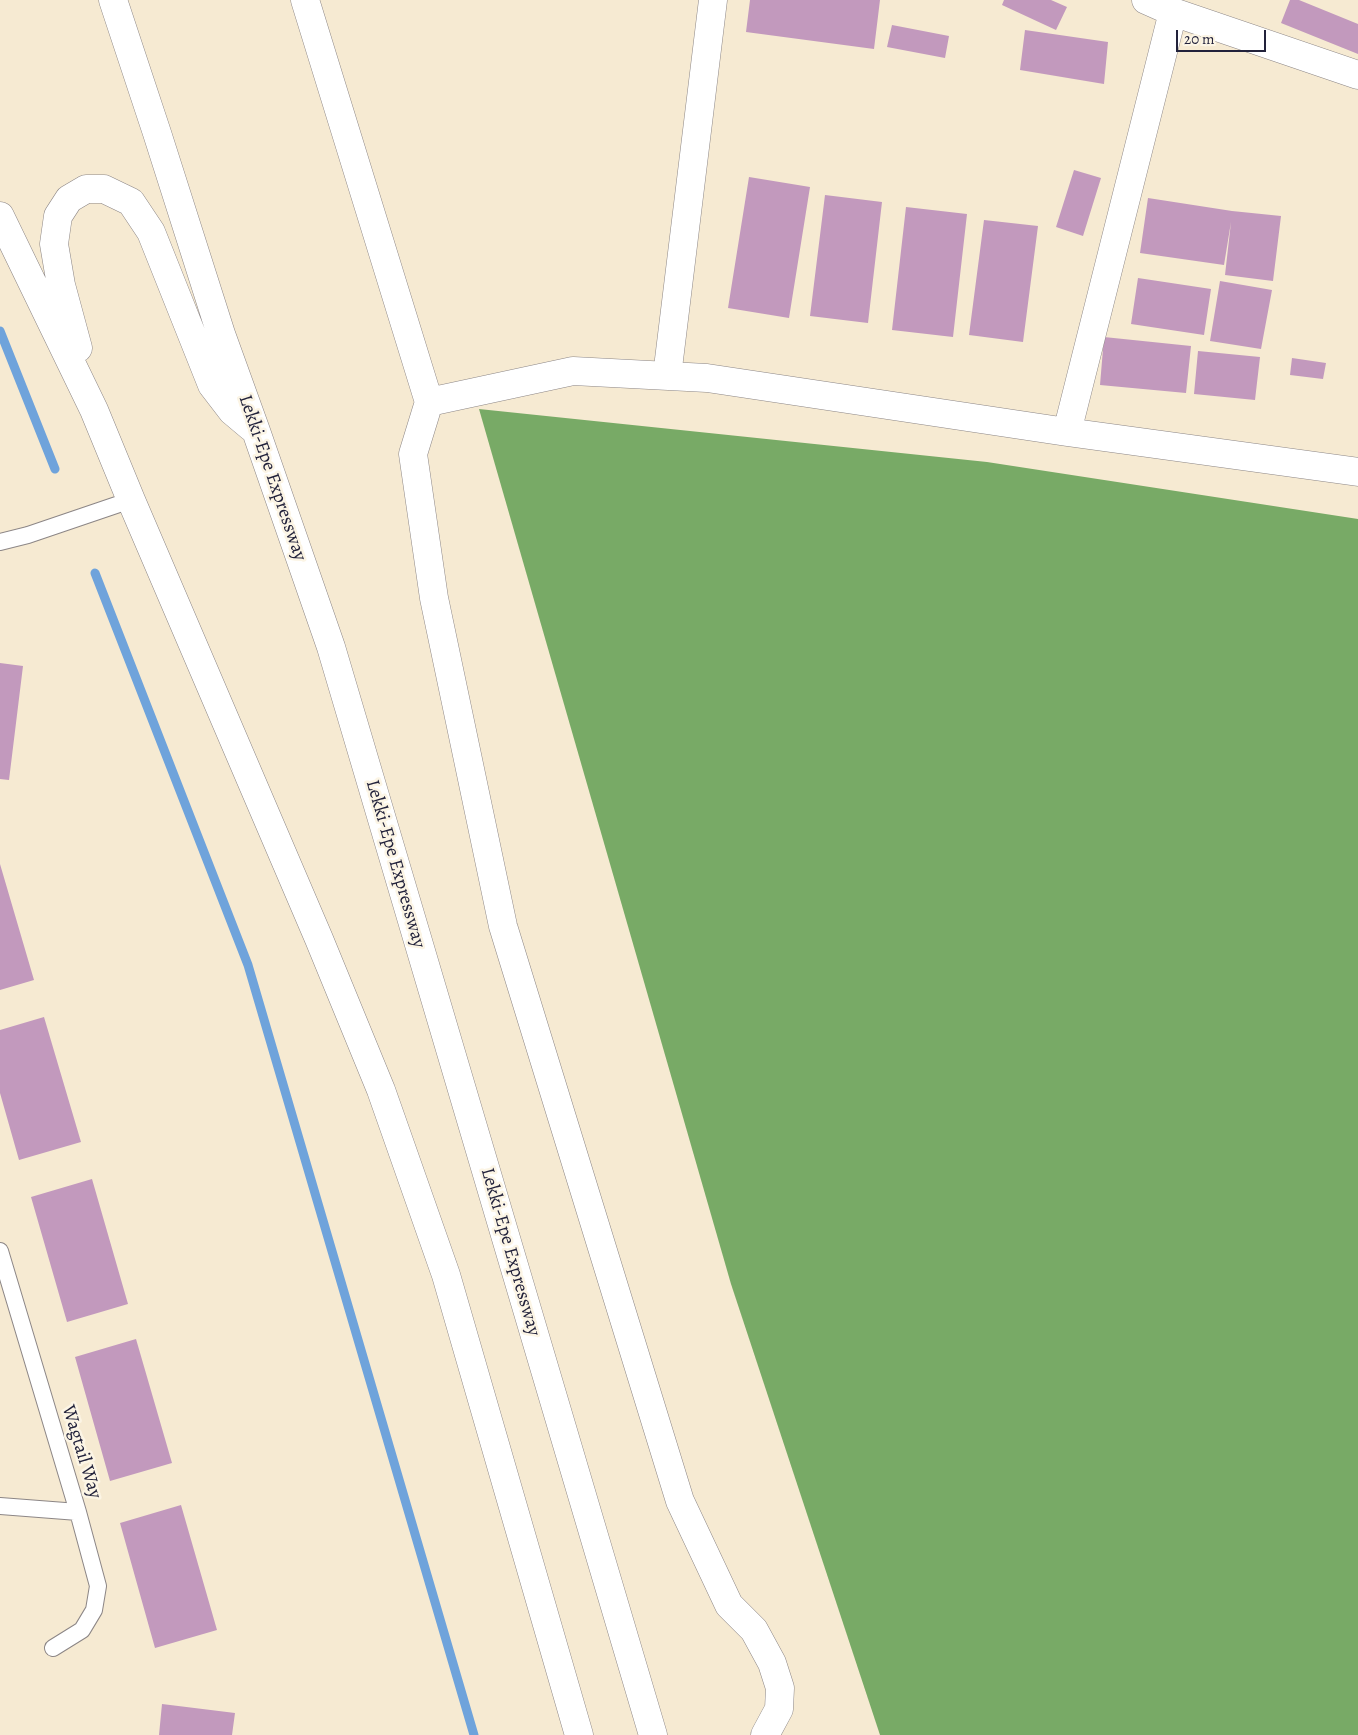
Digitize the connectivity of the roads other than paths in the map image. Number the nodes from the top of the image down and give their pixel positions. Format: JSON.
{"nodes":[{"id":1,"x":113,"y":0,"type":"edge"},
{"id":2,"x":305,"y":0,"type":"edge"},
{"id":3,"x":713,"y":0,"type":"edge"},
{"id":4,"x":1146,"y":0,"type":"edge"},
{"id":5,"x":1173,"y":12,"type":"junction"},
{"id":6,"x":1358,"y":75,"type":"edge"},
{"id":7,"x":0,"y":216,"type":"edge"},
{"id":8,"x":667,"y":376,"type":"junction"},
{"id":9,"x":429,"y":402,"type":"junction"},
{"id":10,"x":94,"y":410,"type":"junction"},
{"id":11,"x":256,"y":431,"type":"junction"},
{"id":12,"x":1067,"y":432,"type":"junction"},
{"id":13,"x":1358,"y":472,"type":"edge"},
{"id":14,"x":130,"y":500,"type":"junction"},
{"id":15,"x":0,"y":542,"type":"edge"},
{"id":16,"x":0,"y":1252,"type":"edge"},
{"id":17,"x":0,"y":1506,"type":"edge"},
{"id":18,"x":78,"y":1512,"type":"junction"},
{"id":19,"x":53,"y":1648,"type":"dead end"},
{"id":20,"x":656,"y":1733,"type":"edge"},
{"id":21,"x":579,"y":1735,"type":"edge"},
{"id":22,"x":765,"y":1735,"type":"edge"}],
"edges":[{"from":1,"to":11,"type":"main road","name":"Lekki-Epe Expressway"},
{"from":2,"to":9,"type":"main road"},
{"from":3,"to":8,"type":"main road"},
{"from":4,"to":5,"type":"main road"},
{"from":5,"to":6,"type":"main road"},
{"from":5,"to":12,"type":"main road"},
{"from":7,"to":10,"type":"main road"},
{"from":8,"to":9,"type":"main road"},
{"from":8,"to":12,"type":"main road"},
{"from":9,"to":22,"type":"main road"},
{"from":10,"to":11,"type":"main road"},
{"from":10,"to":14,"type":"main road"},
{"from":11,"to":20,"type":"main road","name":"Lekki-Epe Expressway"},
{"from":12,"to":13,"type":"main road"},
{"from":14,"to":15,"type":"lane"},
{"from":14,"to":21,"type":"main road"},
{"from":16,"to":18,"type":"lane","name":"Wagtail Way"},
{"from":17,"to":18,"type":"lane"},
{"from":18,"to":19,"type":"lane","name":"Wagtail Way"}]}
